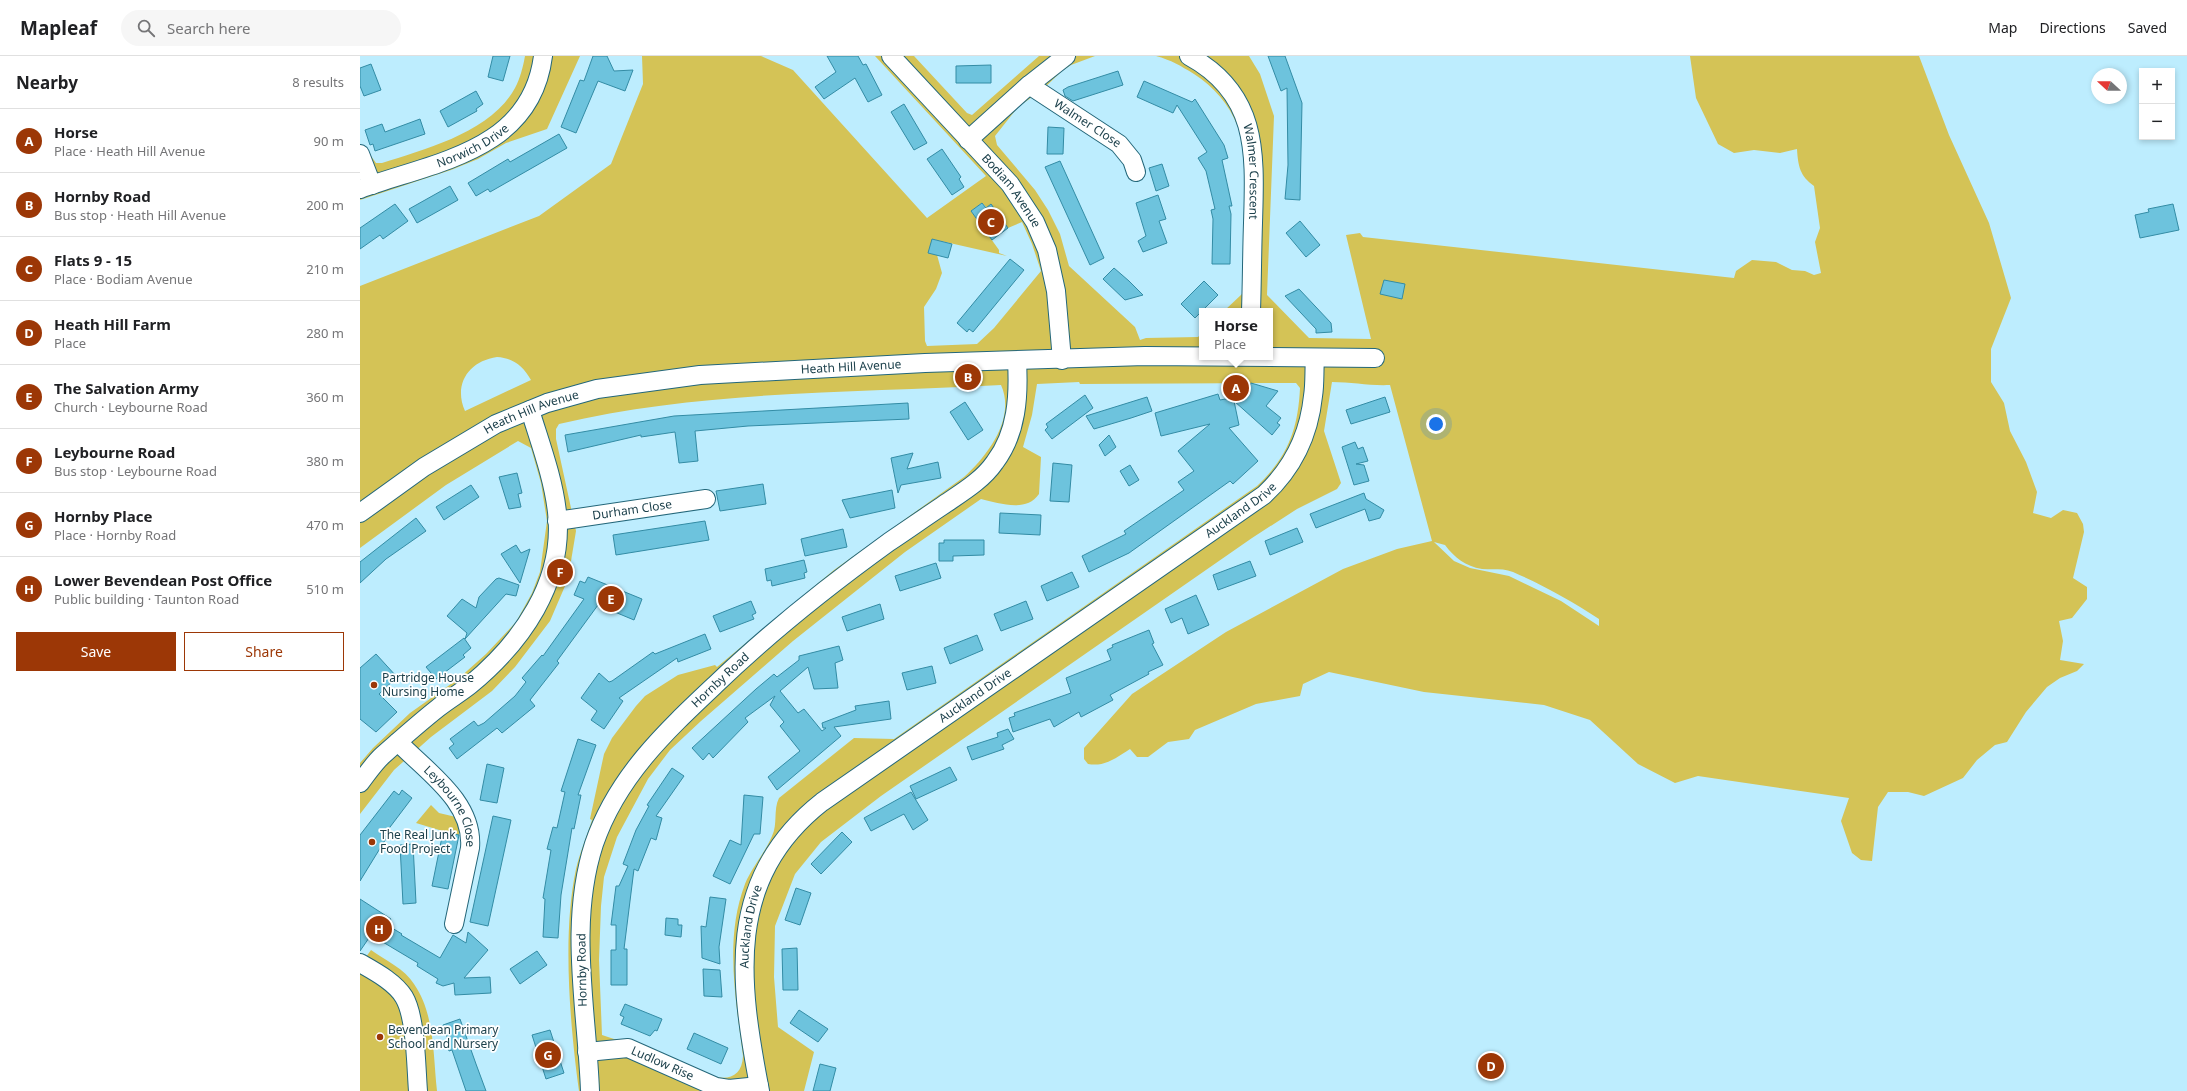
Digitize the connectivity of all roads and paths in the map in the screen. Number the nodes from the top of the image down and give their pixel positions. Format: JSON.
{"nodes":[{"id":1,"x":543,"y":56,"type":"edge"},
{"id":2,"x":891,"y":56,"type":"edge"},
{"id":3,"x":1066,"y":56,"type":"edge"},
{"id":4,"x":1189,"y":56,"type":"edge"},
{"id":5,"x":1029,"y":84,"type":"junction"},
{"id":6,"x":968,"y":140,"type":"junction"},
{"id":7,"x":360,"y":154,"type":"edge"},
{"id":8,"x":1136,"y":172,"type":"dead end"},
{"id":9,"x":366,"y":187,"type":"edge"},
{"id":10,"x":1251,"y":308,"type":"edge"},
{"id":11,"x":1199,"y":357,"type":"edge"},
{"id":12,"x":1273,"y":358,"type":"edge"},
{"id":13,"x":1375,"y":358,"type":"dead end"},
{"id":14,"x":1315,"y":359,"type":"junction"},
{"id":15,"x":1062,"y":360,"type":"junction"},
{"id":16,"x":1017,"y":361,"type":"junction"},
{"id":17,"x":530,"y":410,"type":"junction"},
{"id":18,"x":706,"y":499,"type":"dead end"},
{"id":19,"x":360,"y":513,"type":"edge"},
{"id":20,"x":558,"y":521,"type":"junction"},
{"id":21,"x":398,"y":742,"type":"junction"},
{"id":22,"x":360,"y":783,"type":"edge"},
{"id":23,"x":451,"y":911,"type":"dead end"},
{"id":24,"x":360,"y":963,"type":"edge"},
{"id":25,"x":587,"y":1052,"type":"junction"},
{"id":26,"x":760,"y":1088,"type":"edge"},
{"id":27,"x":418,"y":1091,"type":"edge"},
{"id":28,"x":590,"y":1091,"type":"edge"}],
"edges":[{"from":1,"to":9,"type":"street","name":"Norwich Drive"},
{"from":2,"to":6,"type":"street","name":"Bodiam Avenue"},
{"from":3,"to":5,"type":"street"},
{"from":4,"to":10,"type":"street","name":"Walmer Crescent"},
{"from":5,"to":6,"type":"street"},
{"from":5,"to":8,"type":"street","name":"Walmer Close"},
{"from":6,"to":15,"type":"street","name":"Bodiam Avenue"},
{"from":7,"to":9,"type":"street"},
{"from":11,"to":15,"type":"street","name":"Heath Hill Avenue"},
{"from":12,"to":14,"type":"street","name":"Heath Hill Avenue"},
{"from":13,"to":14,"type":"street","name":"Heath Hill Avenue"},
{"from":14,"to":26,"type":"street","name":"Auckland Drive"},
{"from":15,"to":16,"type":"street","name":"Heath Hill Avenue"},
{"from":16,"to":17,"type":"street","name":"Heath Hill Avenue"},
{"from":16,"to":25,"type":"street","name":"Hornby Road"},
{"from":17,"to":19,"type":"street","name":"Heath Hill Avenue"},
{"from":17,"to":20,"type":"street"},
{"from":18,"to":20,"type":"street","name":"Durham Close"},
{"from":20,"to":21,"type":"street"},
{"from":21,"to":22,"type":"street"},
{"from":21,"to":23,"type":"street","name":"Leybourne Close"},
{"from":24,"to":27,"type":"street"},
{"from":25,"to":26,"type":"street","name":"Ludlow Rise"},
{"from":25,"to":28,"type":"street","name":"Hornby Road"}]}
